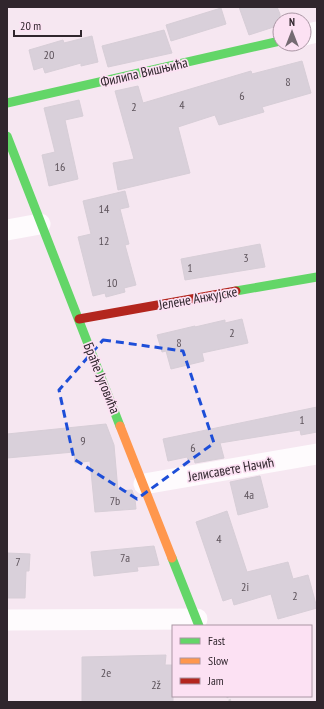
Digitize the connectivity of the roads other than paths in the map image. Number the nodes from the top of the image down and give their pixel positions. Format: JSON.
{"nodes":[{"id":1,"x":272,"y":43,"type":"edge"},
{"id":2,"x":7,"y":103,"type":"edge"},
{"id":3,"x":7,"y":136,"type":"edge"},
{"id":4,"x":40,"y":224,"type":"junction"},
{"id":5,"x":7,"y":230,"type":"edge"},
{"id":6,"x":317,"y":277,"type":"edge"},
{"id":7,"x":79,"y":319,"type":"junction"},
{"id":8,"x":317,"y":454,"type":"edge"},
{"id":9,"x":144,"y":484,"type":"junction"},
{"id":10,"x":7,"y":620,"type":"edge"},
{"id":11,"x":198,"y":623,"type":"edge"}],
"edges":[{"from":1,"to":2,"type":"street","name":"Филипа Вишњића"},
{"from":3,"to":4,"type":"street","name":"Браће Југовића"},
{"from":4,"to":5,"type":"street"},
{"from":4,"to":7,"type":"street","name":"Браће Југовића"},
{"from":6,"to":7,"type":"street","name":"Јелене Анжујске"},
{"from":7,"to":9,"type":"street","name":"Браће Југовића"},
{"from":8,"to":9,"type":"street","name":"Јелисавете Начић"},
{"from":9,"to":11,"type":"street","name":"Браће Југовића"},
{"from":10,"to":11,"type":"street","name":"Браће Југовића"}]}
